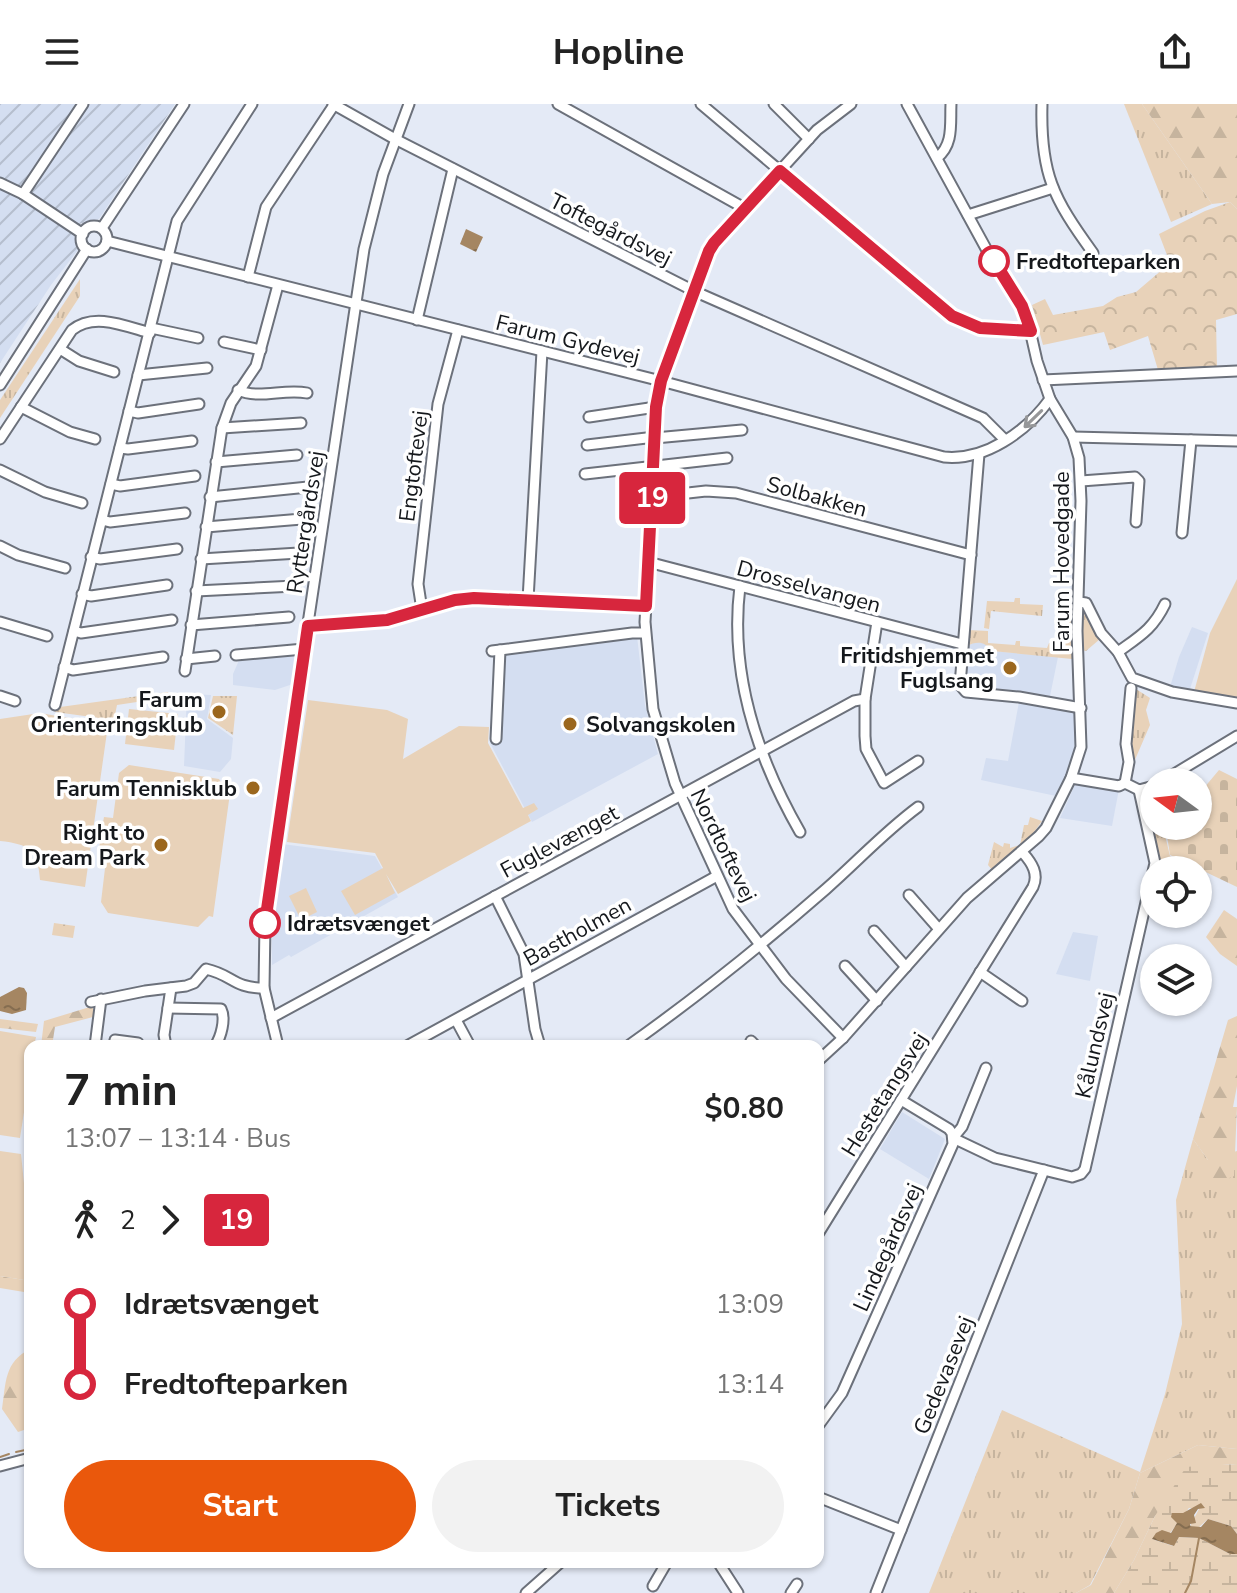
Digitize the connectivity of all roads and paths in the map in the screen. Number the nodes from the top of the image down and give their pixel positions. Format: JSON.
{"nodes":[{"id":1,"x":83,"y":104,"type":"edge"},
{"id":2,"x":184,"y":104,"type":"edge"},
{"id":3,"x":252,"y":104,"type":"edge"},
{"id":4,"x":334,"y":104,"type":"edge"},
{"id":5,"x":409,"y":104,"type":"edge"},
{"id":6,"x":558,"y":104,"type":"edge"},
{"id":7,"x":701,"y":104,"type":"edge"},
{"id":8,"x":774,"y":104,"type":"edge"},
{"id":9,"x":851,"y":104,"type":"edge"},
{"id":10,"x":907,"y":104,"type":"edge"},
{"id":11,"x":951,"y":104,"type":"edge"},
{"id":12,"x":1042,"y":104,"type":"edge"},
{"id":13,"x":395,"y":139,"type":"junction"},
{"id":14,"x":809,"y":139,"type":"junction"},
{"id":15,"x":937,"y":158,"type":"junction"},
{"id":16,"x":453,"y":169,"type":"junction"},
{"id":17,"x":780,"y":171,"type":"junction"},
{"id":18,"x":0,"y":183,"type":"edge"},
{"id":19,"x":1053,"y":188,"type":"junction"},
{"id":20,"x":23,"y":194,"type":"junction"},
{"id":21,"x":746,"y":209,"type":"junction"},
{"id":22,"x":968,"y":215,"type":"junction"},
{"id":23,"x":102,"y":228,"type":"junction"},
{"id":24,"x":83,"y":234,"type":"junction"},
{"id":25,"x":107,"y":241,"type":"junction"},
{"id":26,"x":87,"y":249,"type":"junction"},
{"id":27,"x":1093,"y":253,"type":"dead end"},
{"id":28,"x":169,"y":257,"type":"junction"},
{"id":29,"x":248,"y":277,"type":"junction"},
{"id":30,"x":278,"y":285,"type":"junction"},
{"id":31,"x":696,"y":292,"type":"junction"},
{"id":32,"x":356,"y":304,"type":"junction"},
{"id":33,"x":417,"y":320,"type":"junction"},
{"id":34,"x":150,"y":330,"type":"junction"},
{"id":35,"x":458,"y":330,"type":"junction"},
{"id":36,"x":1031,"y":331,"type":"junction"},
{"id":37,"x":198,"y":338,"type":"dead end"},
{"id":38,"x":224,"y":342,"type":"dead end"},
{"id":39,"x":60,"y":349,"type":"junction"},
{"id":40,"x":261,"y":350,"type":"junction"},
{"id":41,"x":542,"y":351,"type":"junction"},
{"id":42,"x":207,"y":368,"type":"dead end"},
{"id":43,"x":1237,"y":371,"type":"edge"},
{"id":44,"x":114,"y":372,"type":"dead end"},
{"id":45,"x":138,"y":375,"type":"junction"},
{"id":46,"x":1043,"y":380,"type":"junction"},
{"id":47,"x":661,"y":381,"type":"junction"},
{"id":48,"x":0,"y":385,"type":"edge"},
{"id":49,"x":238,"y":390,"type":"junction"},
{"id":50,"x":307,"y":393,"type":"dead end"},
{"id":51,"x":1050,"y":399,"type":"junction"},
{"id":52,"x":199,"y":404,"type":"dead end"},
{"id":53,"x":21,"y":407,"type":"junction"},
{"id":54,"x":656,"y":407,"type":"junction"},
{"id":55,"x":129,"y":411,"type":"junction"},
{"id":56,"x":589,"y":417,"type":"dead end"},
{"id":57,"x":301,"y":423,"type":"dead end"},
{"id":58,"x":222,"y":428,"type":"junction"},
{"id":59,"x":742,"y":430,"type":"dead end"},
{"id":60,"x":1073,"y":437,"type":"junction"},
{"id":61,"x":655,"y":438,"type":"junction"},
{"id":62,"x":1009,"y":438,"type":"junction"},
{"id":63,"x":0,"y":439,"type":"edge"},
{"id":64,"x":95,"y":439,"type":"dead end"},
{"id":65,"x":1191,"y":440,"type":"junction"},
{"id":66,"x":192,"y":441,"type":"dead end"},
{"id":67,"x":1237,"y":441,"type":"edge"},
{"id":68,"x":587,"y":445,"type":"dead end"},
{"id":69,"x":120,"y":448,"type":"junction"},
{"id":70,"x":979,"y":454,"type":"junction"},
{"id":71,"x":297,"y":455,"type":"dead end"},
{"id":72,"x":727,"y":458,"type":"dead end"},
{"id":73,"x":216,"y":462,"type":"junction"},
{"id":74,"x":653,"y":466,"type":"junction"},
{"id":75,"x":0,"y":470,"type":"edge"},
{"id":76,"x":585,"y":474,"type":"dead end"},
{"id":77,"x":195,"y":476,"type":"dead end"},
{"id":78,"x":1081,"y":481,"type":"junction"},
{"id":79,"x":111,"y":484,"type":"junction"},
{"id":80,"x":308,"y":487,"type":"dead end"},
{"id":81,"x":210,"y":497,"type":"junction"},
{"id":82,"x":652,"y":497,"type":"junction"},
{"id":83,"x":82,"y":503,"type":"dead end"},
{"id":84,"x":185,"y":513,"type":"dead end"},
{"id":85,"x":302,"y":519,"type":"dead end"},
{"id":86,"x":102,"y":520,"type":"junction"},
{"id":87,"x":1136,"y":522,"type":"dead end"},
{"id":88,"x":206,"y":527,"type":"junction"},
{"id":89,"x":1182,"y":533,"type":"dead end"},
{"id":90,"x":0,"y":546,"type":"edge"},
{"id":91,"x":177,"y":549,"type":"dead end"},
{"id":92,"x":299,"y":553,"type":"dead end"},
{"id":93,"x":971,"y":555,"type":"junction"},
{"id":94,"x":91,"y":557,"type":"junction"},
{"id":95,"x":201,"y":559,"type":"junction"},
{"id":96,"x":648,"y":562,"type":"junction"},
{"id":97,"x":65,"y":568,"type":"dead end"},
{"id":98,"x":167,"y":585,"type":"dead end"},
{"id":99,"x":295,"y":586,"type":"dead end"},
{"id":100,"x":740,"y":586,"type":"junction"},
{"id":101,"x":196,"y":591,"type":"junction"},
{"id":102,"x":82,"y":594,"type":"junction"},
{"id":103,"x":528,"y":600,"type":"junction"},
{"id":104,"x":1079,"y":602,"type":"junction"},
{"id":105,"x":1165,"y":604,"type":"dead end"},
{"id":106,"x":646,"y":606,"type":"junction"},
{"id":107,"x":422,"y":610,"type":"junction"},
{"id":108,"x":289,"y":617,"type":"dead end"},
{"id":109,"x":172,"y":620,"type":"dead end"},
{"id":110,"x":0,"y":622,"type":"edge"},
{"id":111,"x":877,"y":622,"type":"junction"},
{"id":112,"x":191,"y":625,"type":"junction"},
{"id":113,"x":308,"y":626,"type":"junction"},
{"id":114,"x":74,"y":631,"type":"junction"},
{"id":115,"x":645,"y":633,"type":"junction"},
{"id":116,"x":47,"y":636,"type":"dead end"},
{"id":117,"x":962,"y":644,"type":"junction"},
{"id":118,"x":304,"y":649,"type":"junction"},
{"id":119,"x":1118,"y":652,"type":"junction"},
{"id":120,"x":236,"y":655,"type":"dead end"},
{"id":121,"x":215,"y":656,"type":"dead end"},
{"id":122,"x":163,"y":657,"type":"dead end"},
{"id":123,"x":186,"y":659,"type":"junction"},
{"id":124,"x":64,"y":667,"type":"junction"},
{"id":125,"x":185,"y":671,"type":"dead end"},
{"id":126,"x":1132,"y":683,"type":"junction"},
{"id":127,"x":0,"y":696,"type":"edge"},
{"id":128,"x":865,"y":699,"type":"junction"},
{"id":129,"x":15,"y":701,"type":"dead end"},
{"id":130,"x":1237,"y":703,"type":"edge"},
{"id":131,"x":55,"y":705,"type":"dead end"},
{"id":132,"x":1081,"y":708,"type":"junction"},
{"id":133,"x":1237,"y":736,"type":"edge"},
{"id":134,"x":496,"y":739,"type":"dead end"},
{"id":135,"x":761,"y":753,"type":"junction"},
{"id":136,"x":918,"y":761,"type":"dead end"},
{"id":137,"x":1184,"y":768,"type":"edge"},
{"id":138,"x":1071,"y":778,"type":"junction"},
{"id":139,"x":1125,"y":783,"type":"junction"},
{"id":140,"x":1139,"y":790,"type":"joint"},
{"id":141,"x":680,"y":797,"type":"junction"},
{"id":142,"x":918,"y":807,"type":"dead end"},
{"id":143,"x":800,"y":832,"type":"dead end"},
{"id":144,"x":1023,"y":853,"type":"junction"},
{"id":145,"x":717,"y":876,"type":"junction"},
{"id":146,"x":909,"y":895,"type":"dead end"},
{"id":147,"x":495,"y":896,"type":"junction"},
{"id":148,"x":938,"y":928,"type":"junction"},
{"id":149,"x":874,"y":931,"type":"dead end"},
{"id":150,"x":759,"y":946,"type":"junction"},
{"id":151,"x":845,"y":966,"type":"dead end"},
{"id":152,"x":906,"y":967,"type":"junction"},
{"id":153,"x":980,"y":972,"type":"junction"},
{"id":154,"x":527,"y":979,"type":"junction"},
{"id":155,"x":171,"y":988,"type":"junction"},
{"id":156,"x":264,"y":988,"type":"junction"},
{"id":157,"x":877,"y":1001,"type":"junction"},
{"id":158,"x":1022,"y":1001,"type":"dead end"},
{"id":159,"x":168,"y":1008,"type":"junction"},
{"id":160,"x":271,"y":1018,"type":"junction"},
{"id":161,"x":456,"y":1020,"type":"junction"},
{"id":162,"x":843,"y":1038,"type":"junction"},
{"id":163,"x":95,"y":1040,"type":"edge"},
{"id":164,"x":165,"y":1040,"type":"edge"},
{"id":165,"x":218,"y":1040,"type":"edge"},
{"id":166,"x":276,"y":1040,"type":"edge"},
{"id":167,"x":418,"y":1040,"type":"edge"},
{"id":168,"x":467,"y":1040,"type":"edge"},
{"id":169,"x":539,"y":1040,"type":"edge"},
{"id":170,"x":636,"y":1040,"type":"edge"},
{"id":171,"x":824,"y":1055,"type":"edge"},
{"id":172,"x":986,"y":1068,"type":"dead end"},
{"id":173,"x":901,"y":1100,"type":"junction"},
{"id":174,"x":953,"y":1138,"type":"junction"},
{"id":175,"x":1044,"y":1170,"type":"junction"},
{"id":176,"x":824,"y":1224,"type":"edge"},
{"id":177,"x":824,"y":1418,"type":"edge"},
{"id":178,"x":24,"y":1460,"type":"edge"},
{"id":179,"x":0,"y":1466,"type":"edge"},
{"id":180,"x":824,"y":1499,"type":"edge"},
{"id":181,"x":901,"y":1530,"type":"junction"},
{"id":182,"x":554,"y":1568,"type":"edge"},
{"id":183,"x":664,"y":1568,"type":"edge"},
{"id":184,"x":722,"y":1568,"type":"edge"},
{"id":185,"x":653,"y":1586,"type":"dead end"},
{"id":186,"x":526,"y":1593,"type":"edge"},
{"id":187,"x":738,"y":1593,"type":"edge"},
{"id":188,"x":876,"y":1593,"type":"edge"}],
"edges":[{"from":1,"to":20,"type":"street"},
{"from":2,"to":23,"type":"street"},
{"from":3,"to":28,"type":"street"},
{"from":4,"to":13,"type":"street","name":"Toftegårdsvej"},
{"from":4,"to":29,"type":"street"},
{"from":5,"to":13,"type":"street","name":"Ryttergårdsvej"},
{"from":6,"to":21,"type":"street"},
{"from":7,"to":17,"type":"street"},
{"from":8,"to":14,"type":"street"},
{"from":9,"to":14,"type":"street","name":"Nordtoftevej"},
{"from":10,"to":15,"type":"street","name":"Farum Hovedgade"},
{"from":11,"to":15,"type":"street"},
{"from":12,"to":19,"type":"street"},
{"from":13,"to":16,"type":"street","name":"Toftegårdsvej"},
{"from":13,"to":32,"type":"street","name":"Ryttergårdsvej"},
{"from":14,"to":17,"type":"street","name":"Nordtoftevej"},
{"from":15,"to":22,"type":"street","name":"Farum Hovedgade"},
{"from":16,"to":31,"type":"street","name":"Toftegårdsvej"},
{"from":16,"to":33,"type":"street"},
{"from":17,"to":21,"type":"street","name":"Nordtoftevej"},
{"from":17,"to":36,"type":"street"},
{"from":18,"to":20,"type":"street"},
{"from":19,"to":22,"type":"street"},
{"from":19,"to":27,"type":"street"},
{"from":20,"to":24,"type":"street"},
{"from":21,"to":31,"type":"street","name":"Nordtoftevej"},
{"from":22,"to":36,"type":"street","name":"Farum Hovedgade"},
{"from":23,"to":24,"type":"street"},
{"from":23,"to":25,"type":"street"},
{"from":24,"to":26,"type":"street"},
{"from":25,"to":26,"type":"street"},
{"from":25,"to":28,"type":"street","name":"Farum Gydevej"},
{"from":26,"to":48,"type":"street"},
{"from":28,"to":29,"type":"street","name":"Farum Gydevej"},
{"from":28,"to":34,"type":"street"},
{"from":29,"to":30,"type":"street","name":"Farum Gydevej"},
{"from":30,"to":32,"type":"street","name":"Farum Gydevej"},
{"from":30,"to":40,"type":"street"},
{"from":31,"to":47,"type":"street","name":"Nordtoftevej"},
{"from":31,"to":62,"type":"street","name":"Toftegårdsvej"},
{"from":32,"to":33,"type":"street","name":"Farum Gydevej"},
{"from":32,"to":113,"type":"street","name":"Ryttergårdsvej"},
{"from":33,"to":35,"type":"street","name":"Farum Gydevej"},
{"from":34,"to":37,"type":"street"},
{"from":34,"to":39,"type":"street"},
{"from":34,"to":45,"type":"street"},
{"from":35,"to":41,"type":"street","name":"Farum Gydevej"},
{"from":35,"to":107,"type":"street","name":"Engtoftevej"},
{"from":36,"to":46,"type":"street","name":"Farum Hovedgade"},
{"from":38,"to":40,"type":"street"},
{"from":39,"to":44,"type":"street"},
{"from":39,"to":53,"type":"street"},
{"from":40,"to":49,"type":"street"},
{"from":41,"to":47,"type":"street","name":"Farum Gydevej"},
{"from":41,"to":103,"type":"street"},
{"from":42,"to":45,"type":"street"},
{"from":43,"to":46,"type":"street"},
{"from":45,"to":55,"type":"street"},
{"from":46,"to":51,"type":"street","name":"Farum Hovedgade"},
{"from":47,"to":54,"type":"street","name":"Nordtoftevej"},
{"from":47,"to":70,"type":"street","name":"Farum Gydevej"},
{"from":49,"to":50,"type":"street"},
{"from":49,"to":58,"type":"street"},
{"from":51,"to":60,"type":"street","name":"Farum Hovedgade"},
{"from":51,"to":62,"type":"street","name":"Farum Gydevej","one_way":true},
{"from":52,"to":55,"type":"street"},
{"from":53,"to":63,"type":"street"},
{"from":53,"to":64,"type":"street"},
{"from":54,"to":56,"type":"street"},
{"from":54,"to":61,"type":"street","name":"Nordtoftevej"},
{"from":55,"to":69,"type":"street"},
{"from":57,"to":58,"type":"street"},
{"from":58,"to":73,"type":"street"},
{"from":59,"to":61,"type":"street"},
{"from":60,"to":65,"type":"street"},
{"from":60,"to":78,"type":"street","name":"Farum Hovedgade"},
{"from":61,"to":68,"type":"street"},
{"from":61,"to":74,"type":"street","name":"Nordtoftevej"},
{"from":62,"to":70,"type":"street","name":"Farum Gydevej"},
{"from":65,"to":67,"type":"street"},
{"from":65,"to":89,"type":"street"},
{"from":66,"to":69,"type":"street"},
{"from":69,"to":79,"type":"street"},
{"from":70,"to":93,"type":"street"},
{"from":71,"to":73,"type":"street"},
{"from":72,"to":74,"type":"street"},
{"from":73,"to":81,"type":"street"},
{"from":74,"to":76,"type":"street"},
{"from":74,"to":82,"type":"street","name":"Nordtoftevej"},
{"from":75,"to":83,"type":"street"},
{"from":77,"to":79,"type":"street"},
{"from":78,"to":87,"type":"street"},
{"from":78,"to":104,"type":"street","name":"Farum Hovedgade"},
{"from":79,"to":86,"type":"street"},
{"from":80,"to":81,"type":"street"},
{"from":81,"to":88,"type":"street"},
{"from":82,"to":93,"type":"street","name":"Solbakken"},
{"from":82,"to":96,"type":"street","name":"Nordtoftevej"},
{"from":84,"to":86,"type":"street"},
{"from":85,"to":88,"type":"street"},
{"from":86,"to":94,"type":"street"},
{"from":88,"to":95,"type":"street"},
{"from":90,"to":97,"type":"street"},
{"from":91,"to":94,"type":"street"},
{"from":92,"to":95,"type":"street"},
{"from":93,"to":117,"type":"street"},
{"from":94,"to":102,"type":"street"},
{"from":95,"to":101,"type":"street"},
{"from":96,"to":100,"type":"street","name":"Drosselvangen"},
{"from":96,"to":106,"type":"street","name":"Nordtoftevej"},
{"from":98,"to":102,"type":"street"},
{"from":99,"to":101,"type":"street"},
{"from":100,"to":111,"type":"street","name":"Drosselvangen"},
{"from":100,"to":135,"type":"street"},
{"from":101,"to":112,"type":"street"},
{"from":102,"to":114,"type":"street"},
{"from":103,"to":106,"type":"street"},
{"from":103,"to":107,"type":"street"},
{"from":104,"to":119,"type":"street"},
{"from":104,"to":132,"type":"street","name":"Farum Hovedgade"},
{"from":105,"to":119,"type":"street"},
{"from":106,"to":115,"type":"street","name":"Nordtoftevej"},
{"from":107,"to":113,"type":"street"},
{"from":108,"to":112,"type":"street"},
{"from":109,"to":114,"type":"street"},
{"from":110,"to":116,"type":"street"},
{"from":111,"to":117,"type":"street","name":"Drosselvangen"},
{"from":111,"to":128,"type":"street"},
{"from":112,"to":123,"type":"street"},
{"from":113,"to":118,"type":"street","name":"Ryttergårdsvej"},
{"from":114,"to":124,"type":"street"},
{"from":115,"to":134,"type":"street"},
{"from":115,"to":141,"type":"street","name":"Nordtoftevej"},
{"from":117,"to":132,"type":"street"},
{"from":118,"to":120,"type":"street"},
{"from":118,"to":156,"type":"street","name":"Ryttergårdsvej"},
{"from":119,"to":126,"type":"street"},
{"from":121,"to":123,"type":"street"},
{"from":122,"to":124,"type":"street"},
{"from":123,"to":125,"type":"street"},
{"from":124,"to":131,"type":"street"},
{"from":126,"to":130,"type":"street"},
{"from":126,"to":139,"type":"street"},
{"from":127,"to":129,"type":"street"},
{"from":128,"to":135,"type":"street","name":"Fuglevænget"},
{"from":128,"to":136,"type":"street"},
{"from":132,"to":138,"type":"street","name":"Farum Hovedgade"},
{"from":133,"to":137,"type":"street"},
{"from":135,"to":141,"type":"street","name":"Fuglevænget"},
{"from":135,"to":143,"type":"street"},
{"from":138,"to":139,"type":"street"},
{"from":138,"to":144,"type":"street","name":"Farum Hovedgade"},
{"from":139,"to":140,"type":"street"},
{"from":140,"to":175,"type":"street","name":"Kålundsvej"},
{"from":141,"to":145,"type":"street","name":"Nordtoftevej"},
{"from":141,"to":147,"type":"street","name":"Fuglevænget"},
{"from":142,"to":150,"type":"street"},
{"from":144,"to":148,"type":"street","name":"Farum Hovedgade"},
{"from":144,"to":153,"type":"street","name":"Hestetangsvej"},
{"from":145,"to":150,"type":"street","name":"Nordtoftevej"},
{"from":145,"to":154,"type":"street","name":"Bastholmen"},
{"from":146,"to":148,"type":"street"},
{"from":147,"to":154,"type":"street"},
{"from":147,"to":160,"type":"street","name":"Fuglevænget"},
{"from":148,"to":152,"type":"street","name":"Farum Hovedgade"},
{"from":149,"to":152,"type":"street"},
{"from":150,"to":162,"type":"street","name":"Nordtoftevej"},
{"from":150,"to":170,"type":"street"},
{"from":151,"to":157,"type":"street"},
{"from":152,"to":157,"type":"street","name":"Farum Hovedgade"},
{"from":153,"to":158,"type":"street"},
{"from":153,"to":173,"type":"street","name":"Hestetangsvej"},
{"from":154,"to":161,"type":"street","name":"Bastholmen"},
{"from":154,"to":169,"type":"street"},
{"from":155,"to":156,"type":"street"},
{"from":155,"to":159,"type":"street"},
{"from":155,"to":163,"type":"street"},
{"from":156,"to":160,"type":"street","name":"Ryttergårdsvej"},
{"from":157,"to":162,"type":"street","name":"Farum Hovedgade"},
{"from":159,"to":164,"type":"street"},
{"from":159,"to":165,"type":"street"},
{"from":160,"to":166,"type":"street","name":"Ryttergårdsvej"},
{"from":161,"to":167,"type":"street","name":"Bastholmen"},
{"from":161,"to":168,"type":"street"},
{"from":162,"to":171,"type":"street","name":"Farum Hovedgade"},
{"from":172,"to":174,"type":"street","name":"Lindegårdsvej"},
{"from":173,"to":174,"type":"street"},
{"from":173,"to":176,"type":"street","name":"Hestetangsvej"},
{"from":174,"to":175,"type":"street","name":"Kålundsvej"},
{"from":174,"to":177,"type":"street","name":"Lindegårdsvej"},
{"from":175,"to":181,"type":"street","name":"Gedevasevej"},
{"from":178,"to":179,"type":"street"},
{"from":180,"to":181,"type":"street"},
{"from":181,"to":188,"type":"street","name":"Gedevasevej"},
{"from":182,"to":186,"type":"street"},
{"from":183,"to":185,"type":"street"},
{"from":184,"to":187,"type":"street"}]}
